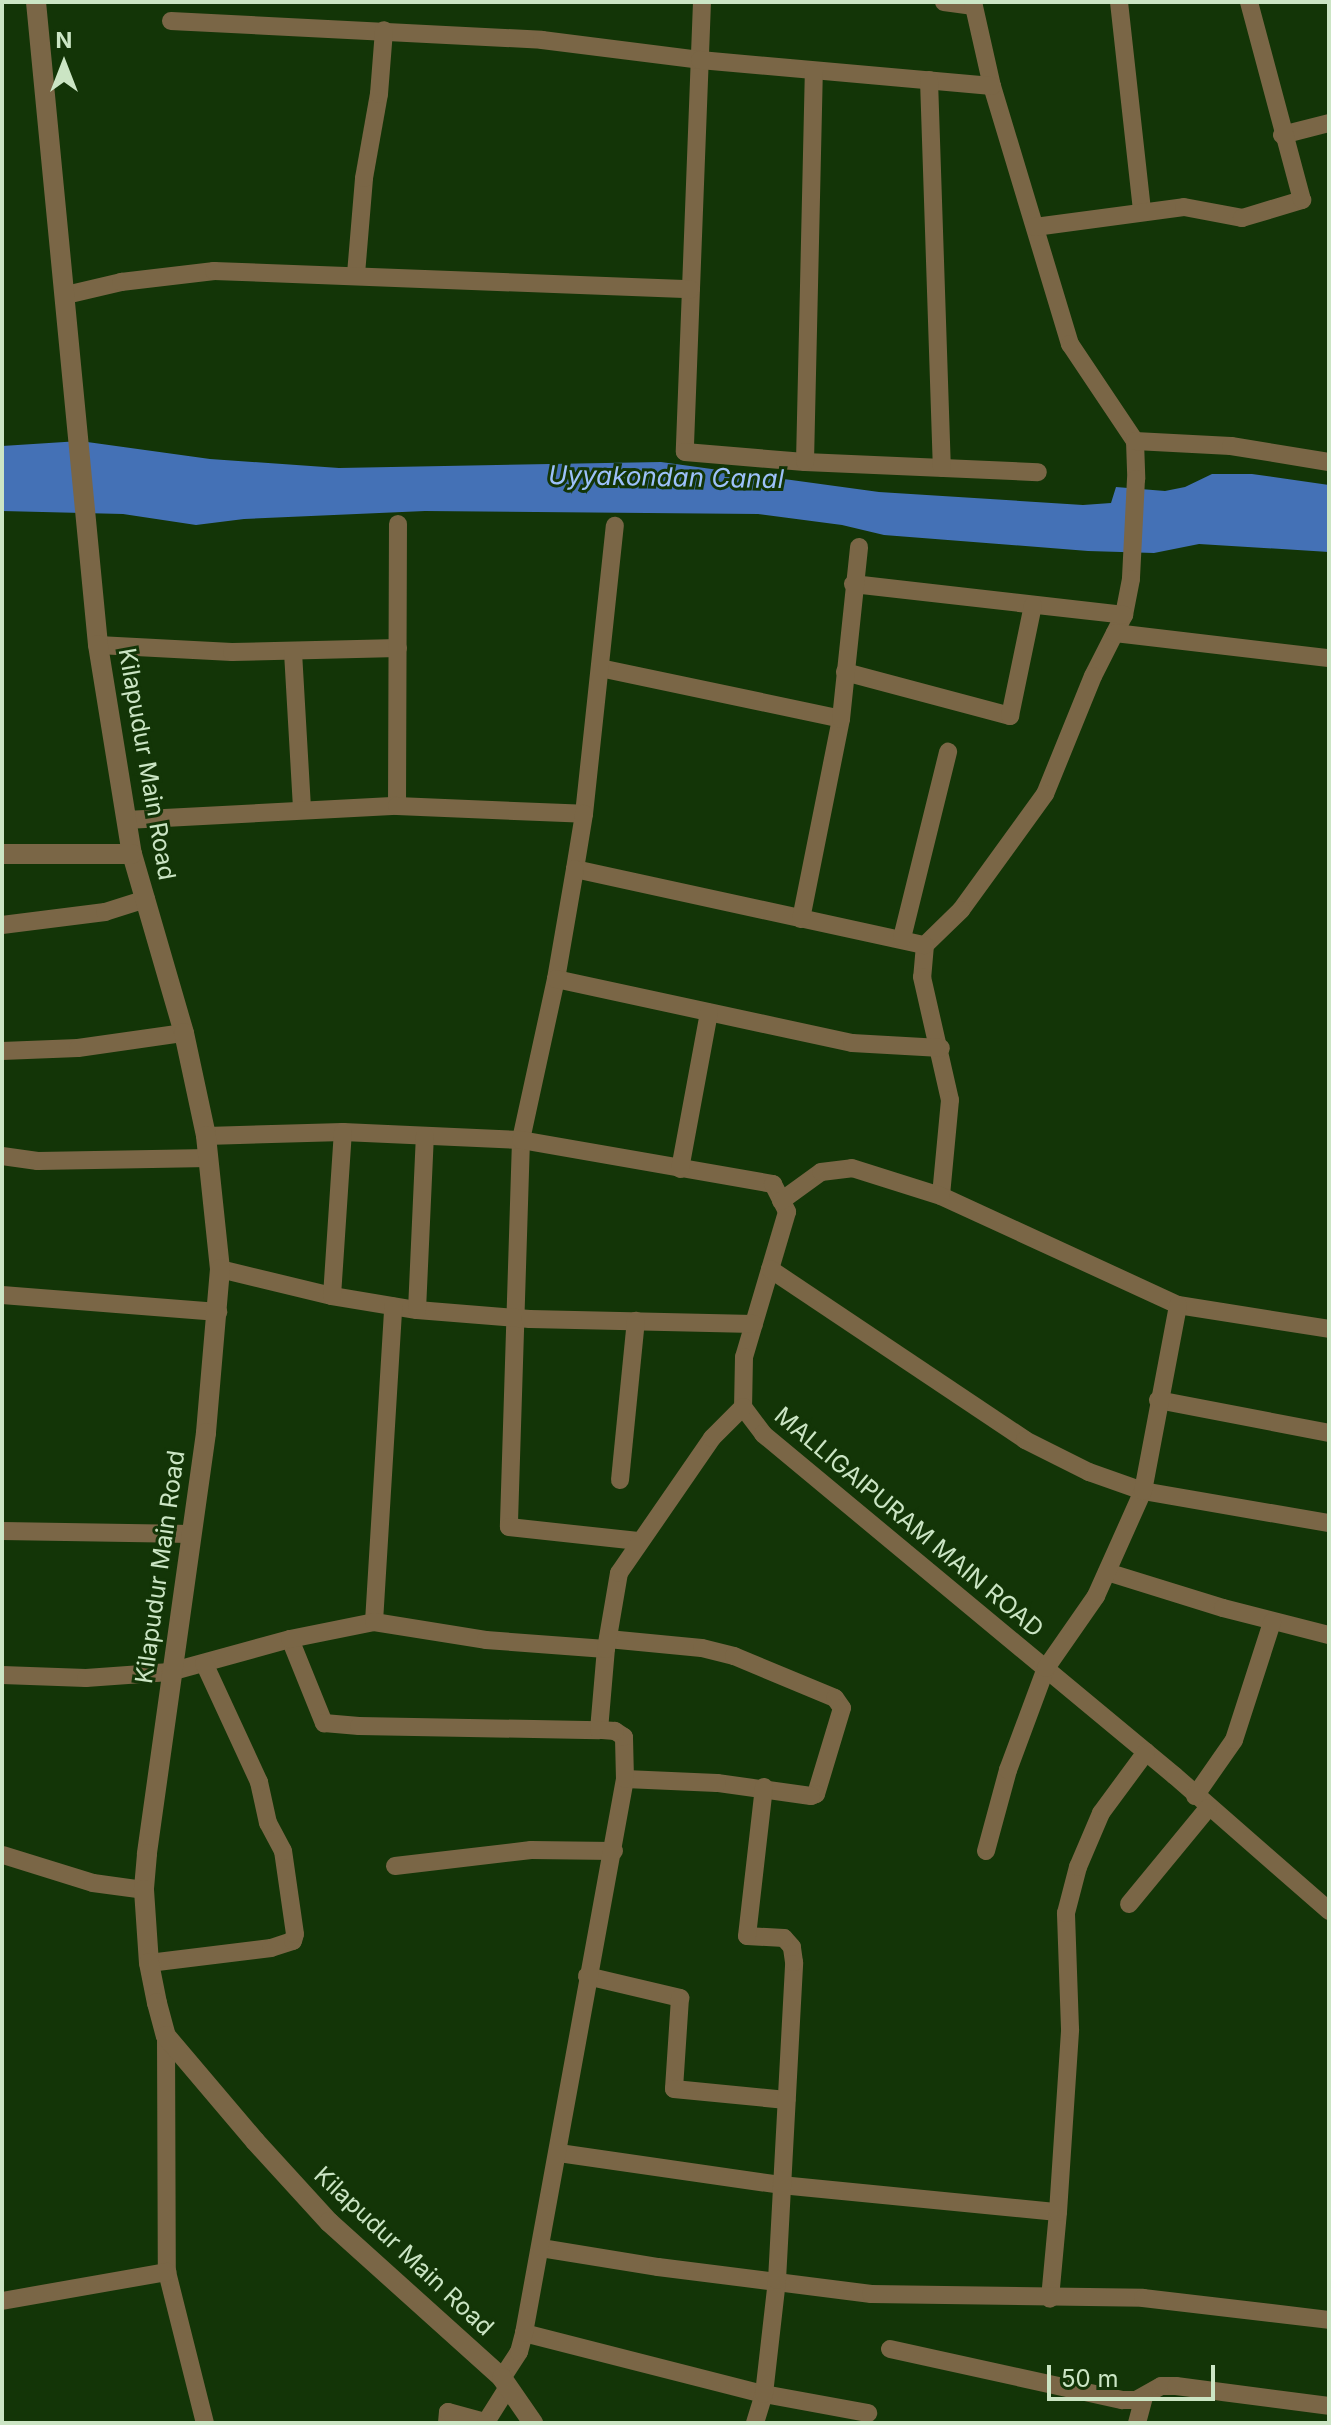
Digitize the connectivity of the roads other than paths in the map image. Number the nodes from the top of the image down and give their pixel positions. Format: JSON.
{"nodes":[{"id":1,"x":36,"y":2,"type":"edge"},
{"id":2,"x":702,"y":2,"type":"edge"},
{"id":3,"x":944,"y":2,"type":"edge"},
{"id":4,"x":1119,"y":2,"type":"edge"},
{"id":5,"x":1249,"y":2,"type":"edge"},
{"id":6,"x":973,"y":4,"type":"edge"},
{"id":7,"x":171,"y":21,"type":"dead end"},
{"id":8,"x":384,"y":30,"type":"junction"},
{"id":9,"x":700,"y":60,"type":"junction"},
{"id":10,"x":814,"y":72,"type":"junction"},
{"id":11,"x":929,"y":80,"type":"junction"},
{"id":12,"x":992,"y":86,"type":"junction"},
{"id":13,"x":1329,"y":123,"type":"edge"},
{"id":14,"x":1282,"y":135,"type":"junction"},
{"id":15,"x":1142,"y":210,"type":"junction"},
{"id":16,"x":1035,"y":227,"type":"junction"},
{"id":17,"x":356,"y":274,"type":"junction"},
{"id":18,"x":691,"y":289,"type":"junction"},
{"id":19,"x":66,"y":295,"type":"junction"},
{"id":20,"x":1135,"y":441,"type":"junction"},
{"id":21,"x":805,"y":462,"type":"junction"},
{"id":22,"x":1329,"y":462,"type":"edge"},
{"id":23,"x":942,"y":468,"type":"junction"},
{"id":24,"x":1038,"y":472,"type":"dead end"},
{"id":25,"x":398,"y":524,"type":"dead end"},
{"id":26,"x":615,"y":526,"type":"dead end"},
{"id":27,"x":859,"y":547,"type":"dead end"},
{"id":28,"x":853,"y":584,"type":"junction"},
{"id":29,"x":1033,"y":605,"type":"junction"},
{"id":30,"x":1124,"y":615,"type":"junction"},
{"id":31,"x":1115,"y":633,"type":"junction"},
{"id":32,"x":98,"y":645,"type":"junction"},
{"id":33,"x":398,"y":648,"type":"junction"},
{"id":34,"x":293,"y":652,"type":"junction"},
{"id":35,"x":1329,"y":658,"type":"edge"},
{"id":36,"x":600,"y":668,"type":"junction"},
{"id":37,"x":845,"y":672,"type":"junction"},
{"id":38,"x":841,"y":719,"type":"junction"},
{"id":39,"x":948,"y":752,"type":"dead end"},
{"id":40,"x":397,"y":806,"type":"junction"},
{"id":41,"x":302,"y":810,"type":"junction"},
{"id":42,"x":584,"y":814,"type":"junction"},
{"id":43,"x":126,"y":820,"type":"junction"},
{"id":44,"x":2,"y":854,"type":"edge"},
{"id":45,"x":132,"y":854,"type":"junction"},
{"id":46,"x":575,"y":869,"type":"junction"},
{"id":47,"x":146,"y":899,"type":"junction"},
{"id":48,"x":801,"y":919,"type":"junction"},
{"id":49,"x":2,"y":925,"type":"edge"},
{"id":50,"x":902,"y":938,"type":"junction"},
{"id":51,"x":925,"y":945,"type":"junction"},
{"id":52,"x":556,"y":979,"type":"junction"},
{"id":53,"x":709,"y":1013,"type":"junction"},
{"id":54,"x":184,"y":1033,"type":"junction"},
{"id":55,"x":941,"y":1048,"type":"junction"},
{"id":56,"x":2,"y":1051,"type":"edge"},
{"id":57,"x":343,"y":1132,"type":"junction"},
{"id":58,"x":206,"y":1136,"type":"junction"},
{"id":59,"x":425,"y":1136,"type":"junction"},
{"id":60,"x":521,"y":1140,"type":"junction"},
{"id":61,"x":2,"y":1156,"type":"edge"},
{"id":62,"x":209,"y":1158,"type":"junction"},
{"id":63,"x":680,"y":1169,"type":"junction"},
{"id":64,"x":941,"y":1196,"type":"junction"},
{"id":65,"x":781,"y":1201,"type":"junction"},
{"id":66,"x":220,"y":1269,"type":"junction"},
{"id":67,"x":770,"y":1269,"type":"junction"},
{"id":68,"x":2,"y":1295,"type":"edge"},
{"id":69,"x":332,"y":1296,"type":"junction"},
{"id":70,"x":1178,"y":1305,"type":"junction"},
{"id":71,"x":393,"y":1307,"type":"junction"},
{"id":72,"x":417,"y":1310,"type":"junction"},
{"id":73,"x":218,"y":1312,"type":"junction"},
{"id":74,"x":514,"y":1317,"type":"junction"},
{"id":75,"x":636,"y":1321,"type":"junction"},
{"id":76,"x":754,"y":1324,"type":"junction"},
{"id":77,"x":1329,"y":1329,"type":"edge"},
{"id":78,"x":1158,"y":1400,"type":"junction"},
{"id":79,"x":743,"y":1407,"type":"junction"},
{"id":80,"x":1329,"y":1433,"type":"edge"},
{"id":81,"x":620,"y":1480,"type":"dead end"},
{"id":82,"x":1143,"y":1491,"type":"junction"},
{"id":83,"x":1329,"y":1523,"type":"edge"},
{"id":84,"x":2,"y":1531,"type":"edge"},
{"id":85,"x":192,"y":1534,"type":"junction"},
{"id":86,"x":638,"y":1541,"type":"junction"},
{"id":87,"x":1107,"y":1572,"type":"junction"},
{"id":88,"x":374,"y":1622,"type":"junction"},
{"id":89,"x":1272,"y":1622,"type":"junction"},
{"id":90,"x":1329,"y":1635,"type":"edge"},
{"id":91,"x":290,"y":1639,"type":"junction"},
{"id":92,"x":607,"y":1644,"type":"junction"},
{"id":93,"x":204,"y":1663,"type":"junction"},
{"id":94,"x":1046,"y":1668,"type":"junction"},
{"id":95,"x":170,"y":1672,"type":"junction"},
{"id":96,"x":2,"y":1675,"type":"edge"},
{"id":97,"x":599,"y":1730,"type":"junction"},
{"id":98,"x":1146,"y":1752,"type":"junction"},
{"id":99,"x":625,"y":1779,"type":"junction"},
{"id":100,"x":764,"y":1787,"type":"junction"},
{"id":101,"x":1202,"y":1802,"type":"junction"},
{"id":102,"x":614,"y":1851,"type":"junction"},
{"id":103,"x":986,"y":1851,"type":"dead end"},
{"id":104,"x":3,"y":1855,"type":"edge"},
{"id":105,"x":395,"y":1866,"type":"dead end"},
{"id":106,"x":144,"y":1890,"type":"junction"},
{"id":107,"x":1129,"y":1904,"type":"dead end"},
{"id":108,"x":1329,"y":1911,"type":"edge"},
{"id":109,"x":149,"y":1963,"type":"junction"},
{"id":110,"x":587,"y":1976,"type":"junction"},
{"id":111,"x":166,"y":2036,"type":"junction"},
{"id":112,"x":786,"y":2100,"type":"junction"},
{"id":113,"x":559,"y":2153,"type":"junction"},
{"id":114,"x":781,"y":2185,"type":"junction"},
{"id":115,"x":1058,"y":2212,"type":"junction"},
{"id":116,"x":541,"y":2248,"type":"junction"},
{"id":117,"x":167,"y":2272,"type":"junction"},
{"id":118,"x":777,"y":2280,"type":"junction"},
{"id":119,"x":1050,"y":2299,"type":"junction"},
{"id":120,"x":2,"y":2301,"type":"edge"},
{"id":121,"x":1329,"y":2320,"type":"edge"},
{"id":122,"x":524,"y":2333,"type":"junction"},
{"id":123,"x":890,"y":2349,"type":"dead end"},
{"id":124,"x":505,"y":2383,"type":"junction"},
{"id":125,"x":764,"y":2394,"type":"junction"},
{"id":126,"x":1144,"y":2397,"type":"junction"},
{"id":127,"x":1329,"y":2408,"type":"edge"},
{"id":128,"x":868,"y":2413,"type":"dead end"},
{"id":129,"x":205,"y":2423,"type":"edge"},
{"id":130,"x":447,"y":2423,"type":"edge"},
{"id":131,"x":533,"y":2423,"type":"edge"},
{"id":132,"x":755,"y":2423,"type":"edge"},
{"id":133,"x":1137,"y":2423,"type":"edge"},
{"id":134,"x":1324,"y":2423,"type":"edge"}],
"edges":[{"from":1,"to":19,"type":"street","name":"Kilapudur Main Road"},
{"from":2,"to":9,"type":"street"},
{"from":3,"to":6,"type":"street"},
{"from":4,"to":15,"type":"street"},
{"from":5,"to":14,"type":"street"},
{"from":6,"to":12,"type":"street"},
{"from":7,"to":8,"type":"street"},
{"from":8,"to":9,"type":"street"},
{"from":8,"to":17,"type":"street"},
{"from":9,"to":10,"type":"street"},
{"from":9,"to":18,"type":"street"},
{"from":10,"to":11,"type":"street"},
{"from":10,"to":21,"type":"street"},
{"from":11,"to":12,"type":"street"},
{"from":11,"to":23,"type":"street"},
{"from":12,"to":16,"type":"street"},
{"from":13,"to":14,"type":"street"},
{"from":14,"to":15,"type":"street"},
{"from":15,"to":16,"type":"street"},
{"from":16,"to":20,"type":"street"},
{"from":17,"to":18,"type":"street"},
{"from":17,"to":19,"type":"street"},
{"from":18,"to":21,"type":"street"},
{"from":19,"to":32,"type":"street","name":"Kilapudur Main Road"},
{"from":20,"to":22,"type":"street"},
{"from":20,"to":30,"type":"street"},
{"from":21,"to":23,"type":"street"},
{"from":23,"to":24,"type":"street"},
{"from":25,"to":33,"type":"street"},
{"from":26,"to":36,"type":"street"},
{"from":27,"to":28,"type":"street"},
{"from":28,"to":29,"type":"street"},
{"from":28,"to":37,"type":"street"},
{"from":29,"to":30,"type":"street"},
{"from":29,"to":37,"type":"street"},
{"from":30,"to":31,"type":"street"},
{"from":31,"to":35,"type":"street"},
{"from":31,"to":51,"type":"street"},
{"from":32,"to":34,"type":"street"},
{"from":32,"to":43,"type":"street","name":"Kilapudur Main Road"},
{"from":33,"to":34,"type":"street"},
{"from":33,"to":40,"type":"street"},
{"from":34,"to":41,"type":"street"},
{"from":36,"to":38,"type":"street"},
{"from":36,"to":42,"type":"street"},
{"from":37,"to":38,"type":"street"},
{"from":38,"to":48,"type":"street"},
{"from":39,"to":50,"type":"street"},
{"from":40,"to":41,"type":"street"},
{"from":40,"to":42,"type":"street"},
{"from":41,"to":43,"type":"street"},
{"from":42,"to":46,"type":"street"},
{"from":43,"to":45,"type":"street","name":"Kilapudur Main Road"},
{"from":44,"to":45,"type":"street"},
{"from":45,"to":47,"type":"street","name":"Kilapudur Main Road"},
{"from":46,"to":48,"type":"street"},
{"from":46,"to":52,"type":"street"},
{"from":47,"to":49,"type":"street"},
{"from":47,"to":54,"type":"street","name":"Kilapudur Main Road"},
{"from":48,"to":50,"type":"street"},
{"from":50,"to":51,"type":"street"},
{"from":51,"to":55,"type":"street"},
{"from":52,"to":53,"type":"street"},
{"from":52,"to":60,"type":"street"},
{"from":53,"to":55,"type":"street"},
{"from":53,"to":63,"type":"street"},
{"from":54,"to":56,"type":"street"},
{"from":54,"to":58,"type":"street","name":"Kilapudur Main Road"},
{"from":55,"to":64,"type":"street"},
{"from":57,"to":58,"type":"street"},
{"from":57,"to":59,"type":"street"},
{"from":57,"to":69,"type":"street"},
{"from":58,"to":62,"type":"street","name":"Kilapudur Main Road"},
{"from":59,"to":60,"type":"street"},
{"from":59,"to":72,"type":"street"},
{"from":60,"to":63,"type":"street"},
{"from":60,"to":74,"type":"street"},
{"from":61,"to":62,"type":"street"},
{"from":62,"to":66,"type":"street","name":"Kilapudur Main Road"},
{"from":63,"to":65,"type":"street"},
{"from":64,"to":65,"type":"street"},
{"from":64,"to":70,"type":"street"},
{"from":65,"to":67,"type":"street","name":"MALLIGAIPURAM MAIN ROAD"},
{"from":66,"to":69,"type":"street"},
{"from":66,"to":73,"type":"street","name":"Kilapudur Main Road"},
{"from":67,"to":76,"type":"street","name":"MALLIGAIPURAM MAIN ROAD"},
{"from":67,"to":82,"type":"street"},
{"from":68,"to":73,"type":"street"},
{"from":69,"to":71,"type":"street"},
{"from":70,"to":77,"type":"street"},
{"from":70,"to":78,"type":"street"},
{"from":71,"to":72,"type":"street"},
{"from":71,"to":88,"type":"street"},
{"from":72,"to":74,"type":"street"},
{"from":73,"to":85,"type":"street","name":"Kilapudur Main Road"},
{"from":74,"to":75,"type":"street"},
{"from":74,"to":86,"type":"street"},
{"from":75,"to":76,"type":"street"},
{"from":75,"to":81,"type":"street"},
{"from":76,"to":79,"type":"street","name":"MALLIGAIPURAM MAIN ROAD"},
{"from":78,"to":80,"type":"street"},
{"from":78,"to":82,"type":"street"},
{"from":79,"to":86,"type":"street"},
{"from":79,"to":94,"type":"street","name":"MALLIGAIPURAM MAIN ROAD"},
{"from":82,"to":83,"type":"street"},
{"from":82,"to":87,"type":"street"},
{"from":84,"to":85,"type":"street"},
{"from":85,"to":95,"type":"street","name":"Kilapudur Main Road"},
{"from":86,"to":92,"type":"street"},
{"from":87,"to":89,"type":"street"},
{"from":87,"to":94,"type":"street"},
{"from":88,"to":91,"type":"street"},
{"from":88,"to":92,"type":"street"},
{"from":89,"to":90,"type":"street"},
{"from":89,"to":101,"type":"street"},
{"from":91,"to":93,"type":"street"},
{"from":91,"to":97,"type":"street"},
{"from":92,"to":97,"type":"street"},
{"from":92,"to":100,"type":"street"},
{"from":93,"to":95,"type":"street"},
{"from":93,"to":109,"type":"street"},
{"from":94,"to":98,"type":"street","name":"MALLIGAIPURAM MAIN ROAD"},
{"from":94,"to":103,"type":"street"},
{"from":95,"to":96,"type":"street"},
{"from":95,"to":106,"type":"street","name":"Kilapudur Main Road"},
{"from":97,"to":99,"type":"street"},
{"from":98,"to":101,"type":"street","name":"MALLIGAIPURAM MAIN ROAD"},
{"from":98,"to":115,"type":"street"},
{"from":99,"to":100,"type":"street"},
{"from":99,"to":102,"type":"street"},
{"from":100,"to":112,"type":"street"},
{"from":101,"to":107,"type":"street"},
{"from":101,"to":108,"type":"street","name":"MALLIGAIPURAM MAIN ROAD"},
{"from":102,"to":105,"type":"street"},
{"from":102,"to":110,"type":"street"},
{"from":104,"to":106,"type":"street"},
{"from":106,"to":109,"type":"street","name":"Kilapudur Main Road"},
{"from":109,"to":111,"type":"street","name":"Kilapudur Main Road"},
{"from":110,"to":112,"type":"street"},
{"from":110,"to":113,"type":"street"},
{"from":111,"to":117,"type":"street"},
{"from":111,"to":124,"type":"street","name":"Kilapudur Main Road"},
{"from":112,"to":114,"type":"street"},
{"from":113,"to":114,"type":"street"},
{"from":113,"to":116,"type":"street"},
{"from":114,"to":115,"type":"street"},
{"from":114,"to":118,"type":"street"},
{"from":115,"to":119,"type":"street"},
{"from":116,"to":118,"type":"street"},
{"from":116,"to":122,"type":"street"},
{"from":117,"to":120,"type":"street"},
{"from":117,"to":129,"type":"street"},
{"from":118,"to":119,"type":"street"},
{"from":118,"to":125,"type":"street"},
{"from":119,"to":121,"type":"street"},
{"from":122,"to":124,"type":"street"},
{"from":122,"to":125,"type":"street"},
{"from":123,"to":126,"type":"street"},
{"from":124,"to":130,"type":"street"},
{"from":124,"to":131,"type":"street","name":"Kilapudur Main Road"},
{"from":125,"to":128,"type":"street"},
{"from":125,"to":132,"type":"street"},
{"from":126,"to":127,"type":"street"},
{"from":126,"to":133,"type":"street"},
{"from":127,"to":134,"type":"street"}]}
